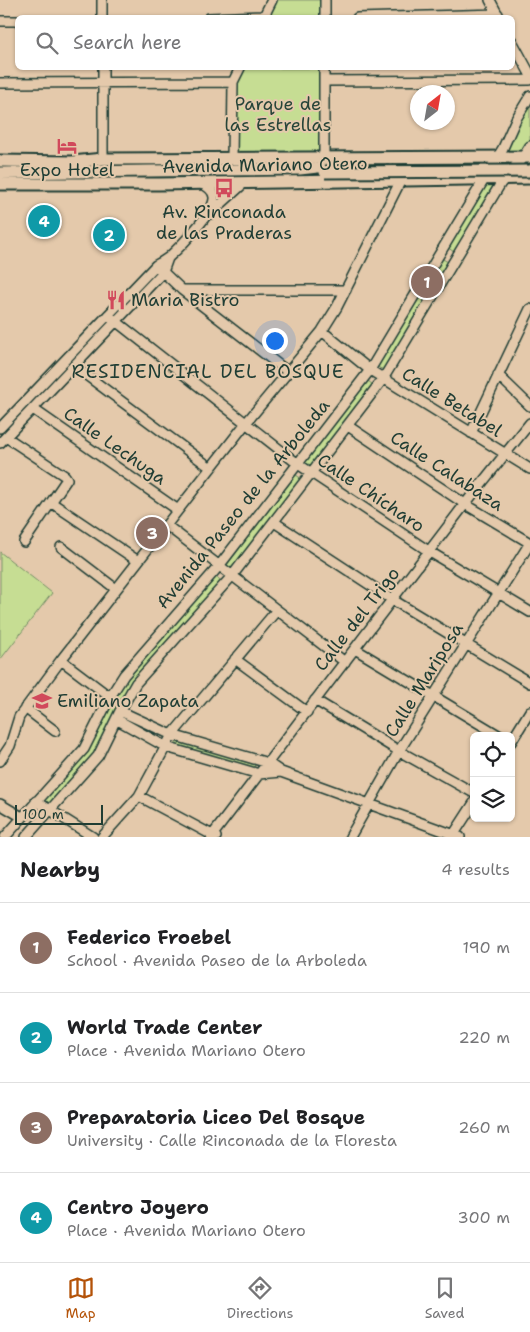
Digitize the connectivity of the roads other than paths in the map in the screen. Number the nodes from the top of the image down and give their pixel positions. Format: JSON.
{"nodes":[{"id":1,"x":102,"y":0,"type":"edge"},
{"id":2,"x":272,"y":0,"type":"edge"},
{"id":3,"x":325,"y":0,"type":"edge"},
{"id":4,"x":490,"y":0,"type":"edge"},
{"id":5,"x":102,"y":15,"type":"edge"},
{"id":6,"x":264,"y":15,"type":"edge"},
{"id":7,"x":325,"y":15,"type":"edge"},
{"id":8,"x":498,"y":15,"type":"edge"},
{"id":9,"x":0,"y":21,"type":"edge"},
{"id":10,"x":15,"y":21,"type":"edge"},
{"id":11,"x":515,"y":46,"type":"edge"},
{"id":12,"x":103,"y":70,"type":"edge"},
{"id":13,"x":239,"y":70,"type":"edge"},
{"id":14,"x":324,"y":70,"type":"edge"},
{"id":15,"x":530,"y":74,"type":"edge"},
{"id":16,"x":530,"y":80,"type":"edge"},
{"id":17,"x":324,"y":81,"type":"junction"},
{"id":18,"x":233,"y":82,"type":"junction"},
{"id":19,"x":0,"y":83,"type":"edge"},
{"id":20,"x":103,"y":83,"type":"junction"},
{"id":21,"x":530,"y":96,"type":"edge"},
{"id":22,"x":530,"y":146,"type":"edge"},
{"id":23,"x":104,"y":159,"type":"junction"},
{"id":24,"x":232,"y":159,"type":"junction"},
{"id":25,"x":0,"y":161,"type":"edge"},
{"id":26,"x":528,"y":161,"type":"edge"},
{"id":27,"x":72,"y":162,"type":"junction"},
{"id":28,"x":494,"y":162,"type":"junction"},
{"id":29,"x":325,"y":166,"type":"junction"},
{"id":30,"x":515,"y":166,"type":"junction"},
{"id":31,"x":530,"y":171,"type":"edge"},
{"id":32,"x":52,"y":172,"type":"junction"},
{"id":33,"x":143,"y":172,"type":"junction"},
{"id":34,"x":0,"y":173,"type":"edge"},
{"id":35,"x":504,"y":178,"type":"junction"},
{"id":36,"x":530,"y":178,"type":"edge"},
{"id":37,"x":484,"y":179,"type":"junction"},
{"id":38,"x":401,"y":180,"type":"junction"},
{"id":39,"x":197,"y":183,"type":"junction"},
{"id":40,"x":244,"y":183,"type":"junction"},
{"id":41,"x":0,"y":184,"type":"edge"},
{"id":42,"x":160,"y":184,"type":"junction"},
{"id":43,"x":204,"y":219,"type":"junction"},
{"id":44,"x":440,"y":251,"type":"junction"},
{"id":45,"x":168,"y":258,"type":"junction"},
{"id":46,"x":454,"y":260,"type":"junction"},
{"id":47,"x":156,"y":265,"type":"junction"},
{"id":48,"x":163,"y":272,"type":"junction"},
{"id":49,"x":182,"y":290,"type":"junction"},
{"id":50,"x":346,"y":290,"type":"junction"},
{"id":51,"x":530,"y":309,"type":"edge"},
{"id":52,"x":108,"y":315,"type":"junction"},
{"id":53,"x":116,"y":321,"type":"junction"},
{"id":54,"x":527,"y":325,"type":"edge"},
{"id":55,"x":322,"y":331,"type":"junction"},
{"id":56,"x":74,"y":366,"type":"junction"},
{"id":57,"x":370,"y":370,"type":"junction"},
{"id":58,"x":288,"y":372,"type":"junction"},
{"id":59,"x":498,"y":375,"type":"junction"},
{"id":60,"x":384,"y":379,"type":"junction"},
{"id":61,"x":530,"y":406,"type":"edge"},
{"id":62,"x":33,"y":410,"type":"junction"},
{"id":63,"x":246,"y":423,"type":"junction"},
{"id":64,"x":530,"y":423,"type":"edge"},
{"id":65,"x":348,"y":426,"type":"junction"},
{"id":66,"x":0,"y":428,"type":"edge"},
{"id":67,"x":471,"y":433,"type":"junction"},
{"id":68,"x":3,"y":440,"type":"edge"},
{"id":69,"x":505,"y":454,"type":"junction"},
{"id":70,"x":298,"y":464,"type":"junction"},
{"id":71,"x":211,"y":468,"type":"junction"},
{"id":72,"x":530,"y":469,"type":"edge"},
{"id":73,"x":312,"y":473,"type":"junction"},
{"id":74,"x":52,"y":503,"type":"junction"},
{"id":75,"x":465,"y":504,"type":"junction"},
{"id":76,"x":178,"y":510,"type":"junction"},
{"id":77,"x":274,"y":522,"type":"junction"},
{"id":78,"x":166,"y":525,"type":"junction"},
{"id":79,"x":24,"y":542,"type":"dead end"},
{"id":80,"x":530,"y":543,"type":"edge"},
{"id":81,"x":62,"y":547,"type":"dead end"},
{"id":82,"x":430,"y":552,"type":"junction"},
{"id":83,"x":138,"y":561,"type":"junction"},
{"id":84,"x":219,"y":566,"type":"junction"},
{"id":85,"x":232,"y":576,"type":"junction"},
{"id":86,"x":116,"y":589,"type":"junction"},
{"id":87,"x":498,"y":593,"type":"junction"},
{"id":88,"x":393,"y":600,"type":"junction"},
{"id":89,"x":277,"y":610,"type":"junction"},
{"id":90,"x":530,"y":612,"type":"edge"},
{"id":91,"x":465,"y":645,"type":"junction"},
{"id":92,"x":355,"y":649,"type":"junction"},
{"id":93,"x":235,"y":659,"type":"junction"},
{"id":94,"x":61,"y":660,"type":"junction"},
{"id":95,"x":345,"y":662,"type":"junction"},
{"id":96,"x":530,"y":683,"type":"edge"},
{"id":97,"x":434,"y":696,"type":"junction"},
{"id":98,"x":110,"y":697,"type":"junction"},
{"id":99,"x":315,"y":700,"type":"junction"},
{"id":100,"x":24,"y":708,"type":"junction"},
{"id":101,"x":530,"y":711,"type":"edge"},
{"id":102,"x":307,"y":712,"type":"junction"},
{"id":103,"x":118,"y":715,"type":"junction"},
{"id":104,"x":56,"y":731,"type":"dead end"},
{"id":105,"x":493,"y":732,"type":"edge"},
{"id":106,"x":172,"y":735,"type":"junction"},
{"id":107,"x":515,"y":735,"type":"edge"},
{"id":108,"x":166,"y":747,"type":"junction"},
{"id":109,"x":399,"y":751,"type":"junction"},
{"id":110,"x":0,"y":761,"type":"edge"},
{"id":111,"x":268,"y":763,"type":"junction"},
{"id":112,"x":281,"y":772,"type":"junction"},
{"id":113,"x":259,"y":774,"type":"junction"},
{"id":114,"x":470,"y":791,"type":"edge"},
{"id":115,"x":139,"y":796,"type":"junction"},
{"id":116,"x":36,"y":802,"type":"junction"},
{"id":117,"x":0,"y":804,"type":"edge"},
{"id":118,"x":369,"y":804,"type":"junction"},
{"id":119,"x":50,"y":810,"type":"junction"},
{"id":120,"x":470,"y":810,"type":"edge"},
{"id":121,"x":22,"y":817,"type":"junction"},
{"id":122,"x":213,"y":836,"type":"edge"},
{"id":123,"x":455,"y":836,"type":"edge"},
{"id":124,"x":5,"y":837,"type":"edge"},
{"id":125,"x":26,"y":837,"type":"edge"},
{"id":126,"x":93,"y":837,"type":"edge"},
{"id":127,"x":102,"y":837,"type":"edge"},
{"id":128,"x":350,"y":837,"type":"edge"}],
"edges":[{"from":1,"to":5,"type":"street"},
{"from":2,"to":6,"type":"street"},
{"from":3,"to":7,"type":"street"},
{"from":4,"to":8,"type":"street"},
{"from":9,"to":10,"type":"street"},
{"from":11,"to":15,"type":"street"},
{"from":12,"to":20,"type":"street"},
{"from":13,"to":18,"type":"street"},
{"from":14,"to":17,"type":"street"},
{"from":16,"to":17,"type":"street"},
{"from":17,"to":29,"type":"street"},
{"from":18,"to":20,"type":"street"},
{"from":18,"to":24,"type":"street"},
{"from":19,"to":20,"type":"street"},
{"from":20,"to":23,"type":"street"},
{"from":21,"to":28,"type":"street","name":"Avenida Paseo de la Arboleda"},
{"from":22,"to":26,"type":"street"},
{"from":23,"to":24,"type":"main road","name":"Avenida Mariano Otero"},
{"from":23,"to":27,"type":"main road","name":"Avenida Mariano Otero"},
{"from":24,"to":29,"type":"main road","name":"Avenida Mariano Otero"},
{"from":25,"to":27,"type":"main road","name":"Avenida Mariano Otero"},
{"from":26,"to":28,"type":"main road","name":"Avenida Mariano Otero"},
{"from":26,"to":29,"type":"main road","name":"Avenida Mariano Otero"},
{"from":26,"to":30,"type":"main road"},
{"from":27,"to":33,"type":"main road"},
{"from":28,"to":29,"type":"main road","name":"Avenida Mariano Otero"},
{"from":28,"to":30,"type":"main road"},
{"from":28,"to":37,"type":"street","name":"Avenida Paseo de la Arboleda"},
{"from":29,"to":31,"type":"main road","name":"Avenida Mariano Otero","bridge":true},
{"from":29,"to":33,"type":"main road","name":"Avenida Mariano Otero"},
{"from":30,"to":35,"type":"street","name":"Avenida Paseo de la Arboleda"},
{"from":32,"to":33,"type":"main road","name":"Avenida Mariano Otero"},
{"from":32,"to":34,"type":"main road","name":"Avenida Mariano Otero"},
{"from":32,"to":42,"type":"main road"},
{"from":35,"to":36,"type":"main road","name":"Avenida Mariano Otero"},
{"from":35,"to":37,"type":"main road","name":"Avenida Mariano Otero"},
{"from":35,"to":46,"type":"street","name":"Avenida Paseo de la Arboleda"},
{"from":37,"to":38,"type":"main road","name":"Avenida Mariano Otero"},
{"from":37,"to":44,"type":"street","name":"Avenida Paseo de la Arboleda"},
{"from":38,"to":40,"type":"main road","name":"Avenida Mariano Otero"},
{"from":38,"to":50,"type":"street"},
{"from":39,"to":40,"type":"main road","name":"Avenida Mariano Otero"},
{"from":39,"to":42,"type":"main road","name":"Avenida Mariano Otero"},
{"from":39,"to":43,"type":"street"},
{"from":40,"to":43,"type":"street"},
{"from":41,"to":42,"type":"main road","name":"Avenida Mariano Otero"},
{"from":43,"to":45,"type":"street"},
{"from":44,"to":46,"type":"street"},
{"from":44,"to":57,"type":"street","name":"Avenida Paseo de la Arboleda"},
{"from":45,"to":47,"type":"street"},
{"from":45,"to":48,"type":"street"},
{"from":46,"to":60,"type":"street","name":"Avenida Paseo de la Arboleda"},
{"from":47,"to":48,"type":"street"},
{"from":47,"to":52,"type":"street"},
{"from":48,"to":49,"type":"street"},
{"from":48,"to":53,"type":"street"},
{"from":49,"to":50,"type":"street"},
{"from":49,"to":58,"type":"street"},
{"from":50,"to":55,"type":"street"},
{"from":51,"to":54,"type":"street"},
{"from":52,"to":53,"type":"street","name":"Calle Chícharo"},
{"from":52,"to":66,"type":"street"},
{"from":53,"to":56,"type":"street"},
{"from":53,"to":63,"type":"street","name":"Calle Chícharo"},
{"from":54,"to":59,"type":"street"},
{"from":55,"to":57,"type":"street","name":"Calle Betabel"},
{"from":55,"to":58,"type":"street"},
{"from":56,"to":62,"type":"street"},
{"from":56,"to":71,"type":"street"},
{"from":57,"to":60,"type":"street","name":"Calle Betabel"},
{"from":57,"to":70,"type":"street","name":"Avenida Paseo de la Arboleda"},
{"from":58,"to":63,"type":"street"},
{"from":59,"to":61,"type":"street"},
{"from":59,"to":67,"type":"street"},
{"from":60,"to":65,"type":"street","name":"Avenida Paseo de la Arboleda"},
{"from":60,"to":67,"type":"street","name":"Calle Betabel"},
{"from":62,"to":68,"type":"street"},
{"from":62,"to":76,"type":"street","name":"Calle Lechuga"},
{"from":63,"to":70,"type":"street","name":"Calle Chícharo"},
{"from":63,"to":71,"type":"street"},
{"from":64,"to":69,"type":"street","name":"Calle del Trigo"},
{"from":65,"to":73,"type":"street","name":"Avenida Paseo de la Arboleda"},
{"from":65,"to":75,"type":"street","name":"Calle Calabaza"},
{"from":67,"to":69,"type":"street","name":"Calle Betabel"},
{"from":68,"to":74,"type":"street"},
{"from":69,"to":72,"type":"street","name":"Calle Betabel"},
{"from":69,"to":75,"type":"street","name":"Calle del Trigo"},
{"from":70,"to":73,"type":"street","name":"Calle Chícharo"},
{"from":70,"to":84,"type":"street","name":"Avenida Paseo de la Arboleda"},
{"from":71,"to":76,"type":"street"},
{"from":73,"to":77,"type":"street","name":"Avenida Paseo de la Arboleda"},
{"from":73,"to":82,"type":"street","name":"Calle Chícharo"},
{"from":74,"to":79,"type":"street"},
{"from":74,"to":83,"type":"street"},
{"from":75,"to":80,"type":"street","name":"Calle Calabaza"},
{"from":75,"to":82,"type":"street","name":"Calle del Trigo"},
{"from":76,"to":78,"type":"street"},
{"from":77,"to":85,"type":"street","name":"Avenida Paseo de la Arboleda"},
{"from":77,"to":88,"type":"street"},
{"from":78,"to":83,"type":"street"},
{"from":78,"to":84,"type":"street"},
{"from":80,"to":87,"type":"street","name":"Calle Mariposa"},
{"from":81,"to":86,"type":"street"},
{"from":82,"to":87,"type":"street","name":"Calle Chícharo"},
{"from":82,"to":88,"type":"street","name":"Calle del Trigo"},
{"from":83,"to":86,"type":"street"},
{"from":84,"to":85,"type":"street"},
{"from":84,"to":98,"type":"street","name":"Avenida Paseo de la Arboleda"},
{"from":85,"to":89,"type":"street"},
{"from":85,"to":103,"type":"street","name":"Avenida Paseo de la Arboleda"},
{"from":86,"to":94,"type":"street"},
{"from":87,"to":90,"type":"street","name":"Calle Chícharo"},
{"from":87,"to":91,"type":"street","name":"Calle Mariposa"},
{"from":88,"to":91,"type":"street"},
{"from":88,"to":92,"type":"street","name":"Calle del Trigo"},
{"from":89,"to":93,"type":"street"},
{"from":89,"to":95,"type":"street"},
{"from":91,"to":96,"type":"street"},
{"from":91,"to":97,"type":"street","name":"Calle Mariposa"},
{"from":92,"to":95,"type":"street","name":"Calle del Trigo"},
{"from":92,"to":97,"type":"street"},
{"from":93,"to":102,"type":"street"},
{"from":93,"to":106,"type":"street"},
{"from":94,"to":98,"type":"street"},
{"from":94,"to":100,"type":"street"},
{"from":95,"to":99,"type":"street","name":"Calle del Trigo"},
{"from":97,"to":105,"type":"street"},
{"from":97,"to":109,"type":"street","name":"Calle Mariposa"},
{"from":98,"to":116,"type":"street","name":"Avenida Paseo de la Arboleda"},
{"from":99,"to":102,"type":"street","name":"Calle del Trigo"},
{"from":99,"to":109,"type":"street"},
{"from":100,"to":104,"type":"street"},
{"from":100,"to":110,"type":"street"},
{"from":101,"to":107,"type":"street"},
{"from":102,"to":111,"type":"street","name":"Calle del Trigo"},
{"from":103,"to":106,"type":"street"},
{"from":103,"to":108,"type":"street"},
{"from":103,"to":119,"type":"street","name":"Avenida Paseo de la Arboleda"},
{"from":106,"to":108,"type":"street"},
{"from":106,"to":111,"type":"street"},
{"from":108,"to":113,"type":"street"},
{"from":108,"to":115,"type":"street"},
{"from":109,"to":114,"type":"street"},
{"from":109,"to":118,"type":"street","name":"Calle Mariposa"},
{"from":111,"to":112,"type":"street"},
{"from":111,"to":113,"type":"street","name":"Calle del Trigo"},
{"from":112,"to":113,"type":"street"},
{"from":112,"to":118,"type":"street"},
{"from":113,"to":122,"type":"street","name":"Calle del Trigo"},
{"from":115,"to":122,"type":"street"},
{"from":115,"to":127,"type":"street"},
{"from":116,"to":119,"type":"street"},
{"from":116,"to":121,"type":"street","name":"Avenida Paseo de la Arboleda"},
{"from":117,"to":121,"type":"street"},
{"from":118,"to":123,"type":"street"},
{"from":118,"to":128,"type":"street","name":"Calle Mariposa"},
{"from":119,"to":125,"type":"street","name":"Avenida Paseo de la Arboleda"},
{"from":119,"to":126,"type":"street"},
{"from":120,"to":123,"type":"street"},
{"from":121,"to":124,"type":"street","name":"Avenida Paseo de la Arboleda"}]}
